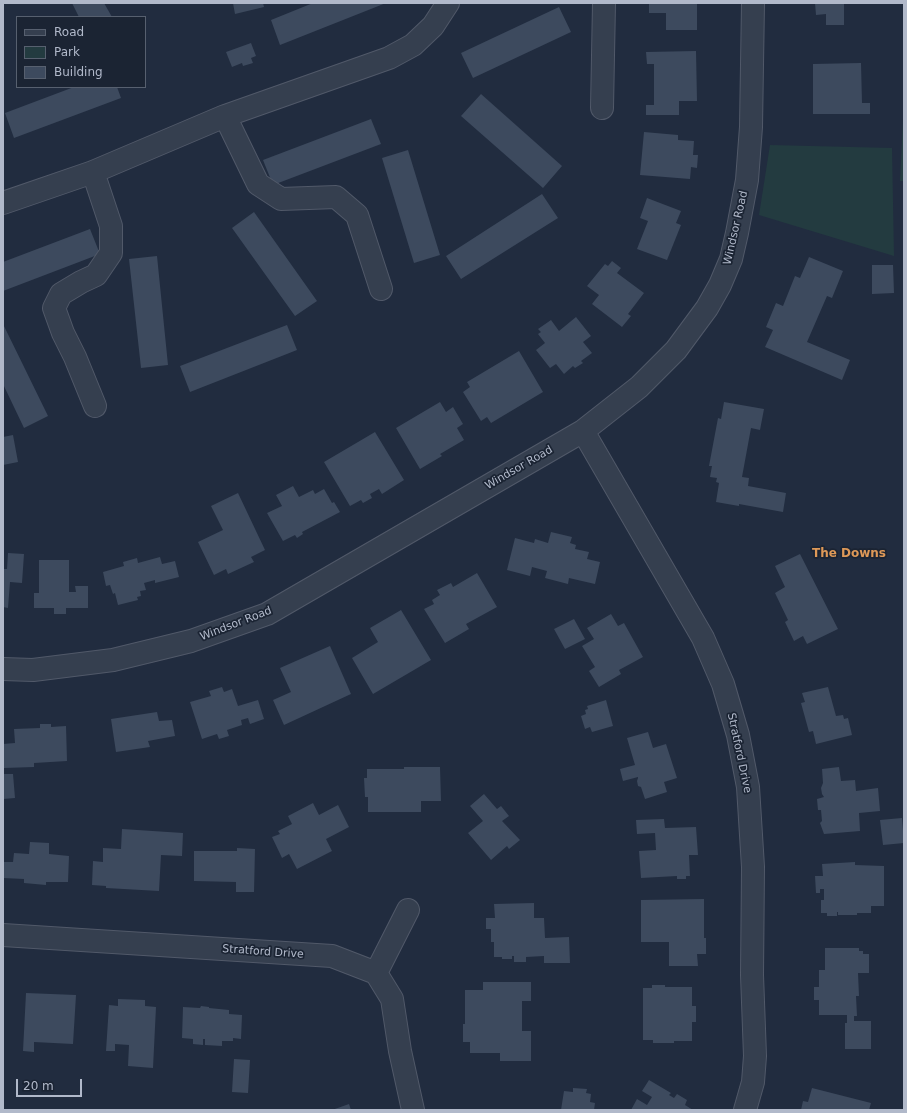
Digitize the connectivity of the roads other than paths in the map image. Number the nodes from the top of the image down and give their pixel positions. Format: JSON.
{"nodes":[{"id":1,"x":448,"y":3,"type":"edge"},
{"id":2,"x":604,"y":3,"type":"edge"},
{"id":3,"x":753,"y":3,"type":"edge"},
{"id":4,"x":602,"y":108,"type":"dead end"},
{"id":5,"x":225,"y":116,"type":"junction"},
{"id":6,"x":93,"y":172,"type":"junction"},
{"id":7,"x":3,"y":203,"type":"edge"},
{"id":8,"x":381,"y":289,"type":"dead end"},
{"id":9,"x":95,"y":406,"type":"dead end"},
{"id":10,"x":583,"y":431,"type":"junction"},
{"id":11,"x":3,"y":669,"type":"edge"},
{"id":12,"x":408,"y":910,"type":"dead end"},
{"id":13,"x":3,"y":936,"type":"edge"},
{"id":14,"x":376,"y":973,"type":"junction"},
{"id":15,"x":413,"y":1110,"type":"edge"},
{"id":16,"x":745,"y":1110,"type":"edge"}],
"edges":[{"from":1,"to":5,"type":"street"},
{"from":2,"to":4,"type":"street"},
{"from":3,"to":10,"type":"street","name":"Windsor Road"},
{"from":5,"to":6,"type":"street"},
{"from":5,"to":8,"type":"street"},
{"from":6,"to":7,"type":"street"},
{"from":6,"to":9,"type":"street"},
{"from":10,"to":11,"type":"street","name":"Windsor Road"},
{"from":10,"to":16,"type":"street","name":"Stratford Drive"},
{"from":12,"to":14,"type":"street"},
{"from":13,"to":14,"type":"street","name":"Stratford Drive"},
{"from":14,"to":15,"type":"street"}]}
